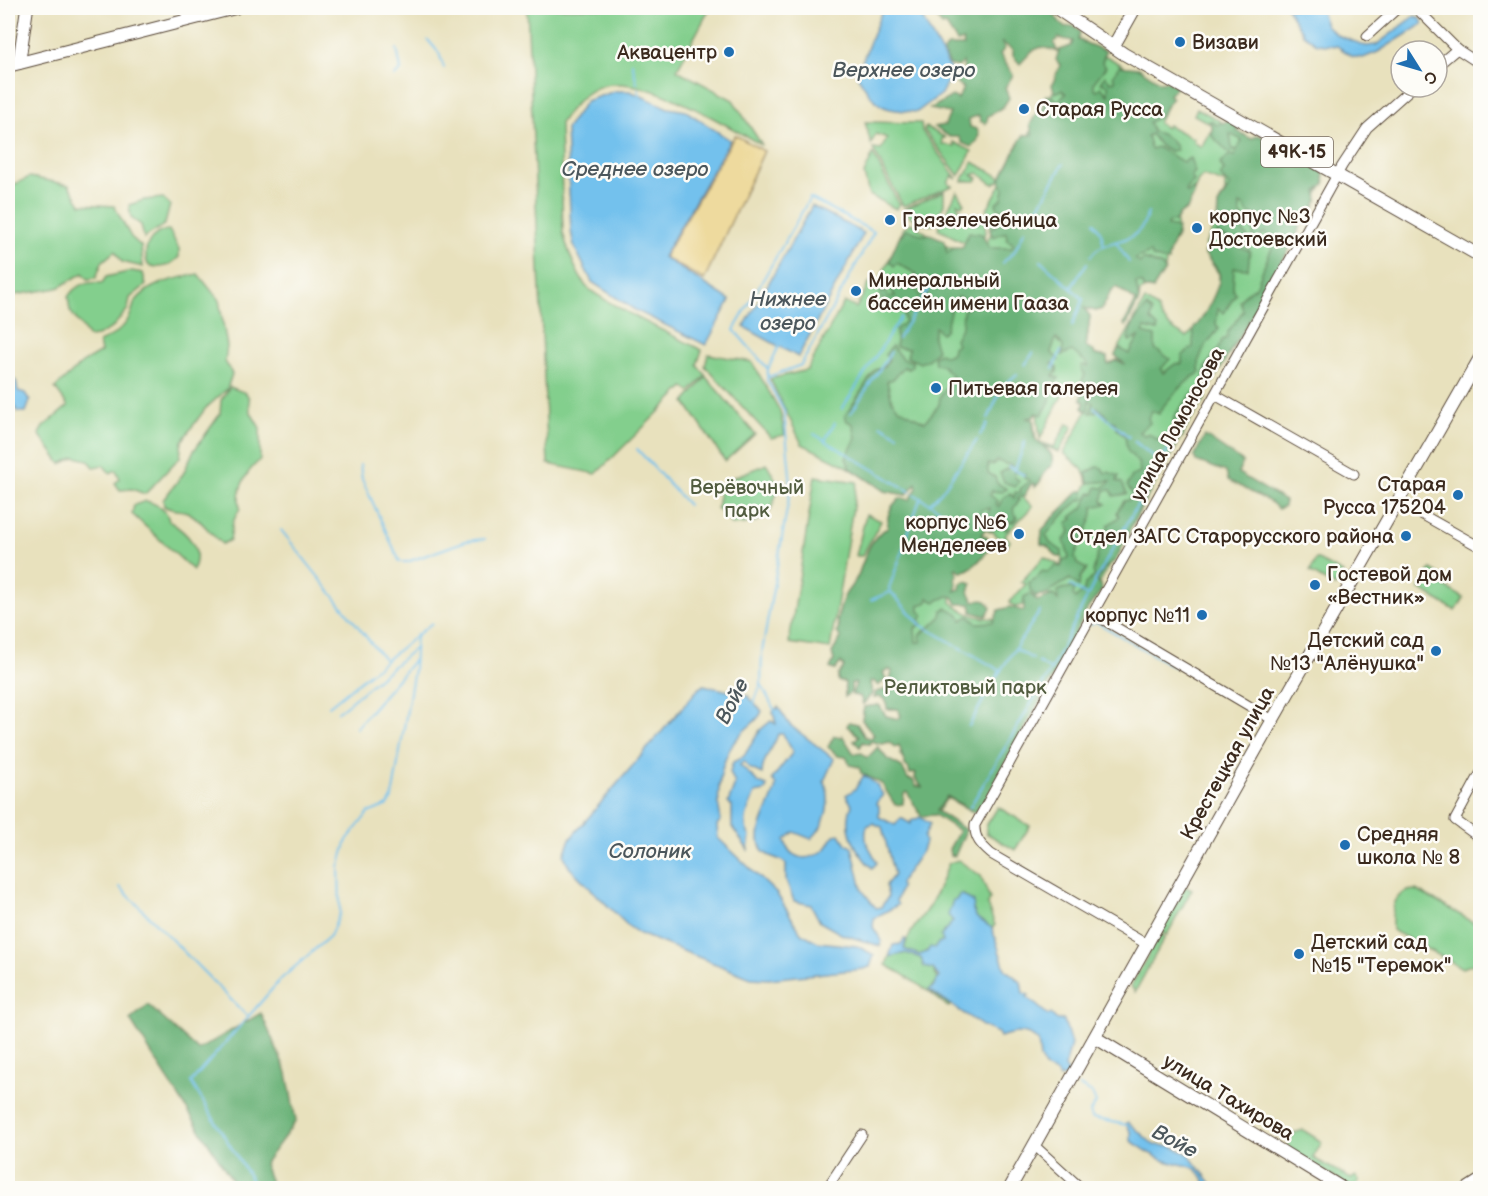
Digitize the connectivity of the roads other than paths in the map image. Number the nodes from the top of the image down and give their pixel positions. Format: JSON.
{"nodes":[{"id":1,"x":27,"y":8,"type":"edge"},
{"id":2,"x":235,"y":8,"type":"edge"},
{"id":3,"x":1056,"y":8,"type":"edge"},
{"id":4,"x":1136,"y":8,"type":"edge"},
{"id":5,"x":1398,"y":8,"type":"edge"},
{"id":6,"x":1416,"y":8,"type":"edge"},
{"id":7,"x":1367,"y":36,"type":"dead end"},
{"id":8,"x":1115,"y":43,"type":"junction"},
{"id":9,"x":1457,"y":49,"type":"junction"},
{"id":10,"x":1449,"y":56,"type":"edge"},
{"id":11,"x":13,"y":64,"type":"edge"},
{"id":12,"x":1480,"y":64,"type":"edge"},
{"id":13,"x":1400,"y":99,"type":"edge"},
{"id":14,"x":1337,"y":174,"type":"junction"},
{"id":15,"x":1480,"y":256,"type":"edge"},
{"id":16,"x":1480,"y":358,"type":"edge"},
{"id":17,"x":1215,"y":394,"type":"junction"},
{"id":18,"x":1354,"y":474,"type":"dead end"},
{"id":19,"x":1398,"y":501,"type":"junction"},
{"id":20,"x":1480,"y":547,"type":"edge"},
{"id":21,"x":1092,"y":613,"type":"junction"},
{"id":22,"x":1273,"y":720,"type":"junction"},
{"id":23,"x":1480,"y":774,"type":"edge"},
{"id":24,"x":1480,"y":838,"type":"edge"},
{"id":25,"x":1148,"y":945,"type":"junction"},
{"id":26,"x":1095,"y":1038,"type":"junction"},
{"id":27,"x":862,"y":1135,"type":"dead end"},
{"id":28,"x":1035,"y":1146,"type":"junction"},
{"id":29,"x":1480,"y":1179,"type":"edge"},
{"id":30,"x":827,"y":1188,"type":"edge"},
{"id":31,"x":1010,"y":1188,"type":"edge"},
{"id":32,"x":1081,"y":1188,"type":"edge"},
{"id":33,"x":1342,"y":1188,"type":"edge"},
{"id":34,"x":1466,"y":1188,"type":"edge"}],
"edges":[{"from":1,"to":11,"type":"main road"},
{"from":2,"to":11,"type":"main road"},
{"from":3,"to":8,"type":"main road"},
{"from":4,"to":8,"type":"main road"},
{"from":5,"to":7,"type":"street"},
{"from":6,"to":9,"type":"street"},
{"from":8,"to":14,"type":"main road","number":"49К-15"},
{"from":9,"to":10,"type":"street"},
{"from":9,"to":12,"type":"street"},
{"from":13,"to":14,"type":"street","name":"улица Ломоносова"},
{"from":14,"to":15,"type":"main road","number":"49К-15"},
{"from":14,"to":17,"type":"street","name":"улица Ломоносова"},
{"from":16,"to":19,"type":"main road","name":"Крестецкая улица"},
{"from":17,"to":18,"type":"street"},
{"from":17,"to":21,"type":"street","name":"улица Ломоносова"},
{"from":19,"to":20,"type":"street"},
{"from":19,"to":22,"type":"main road","name":"Крестецкая улица"},
{"from":21,"to":22,"type":"street"},
{"from":21,"to":25,"type":"street","name":"улица Ломоносова"},
{"from":22,"to":25,"type":"main road","name":"Крестецкая улица"},
{"from":23,"to":24,"type":"street"},
{"from":25,"to":26,"type":"main road","name":"Крестецкая улица"},
{"from":26,"to":28,"type":"main road","name":"Крестецкая улица"},
{"from":26,"to":33,"type":"main road","name":"улица Тахирова"},
{"from":27,"to":30,"type":"street"},
{"from":28,"to":31,"type":"main road","name":"Крестецкая улица"},
{"from":28,"to":32,"type":"street"},
{"from":29,"to":34,"type":"street"}]}
